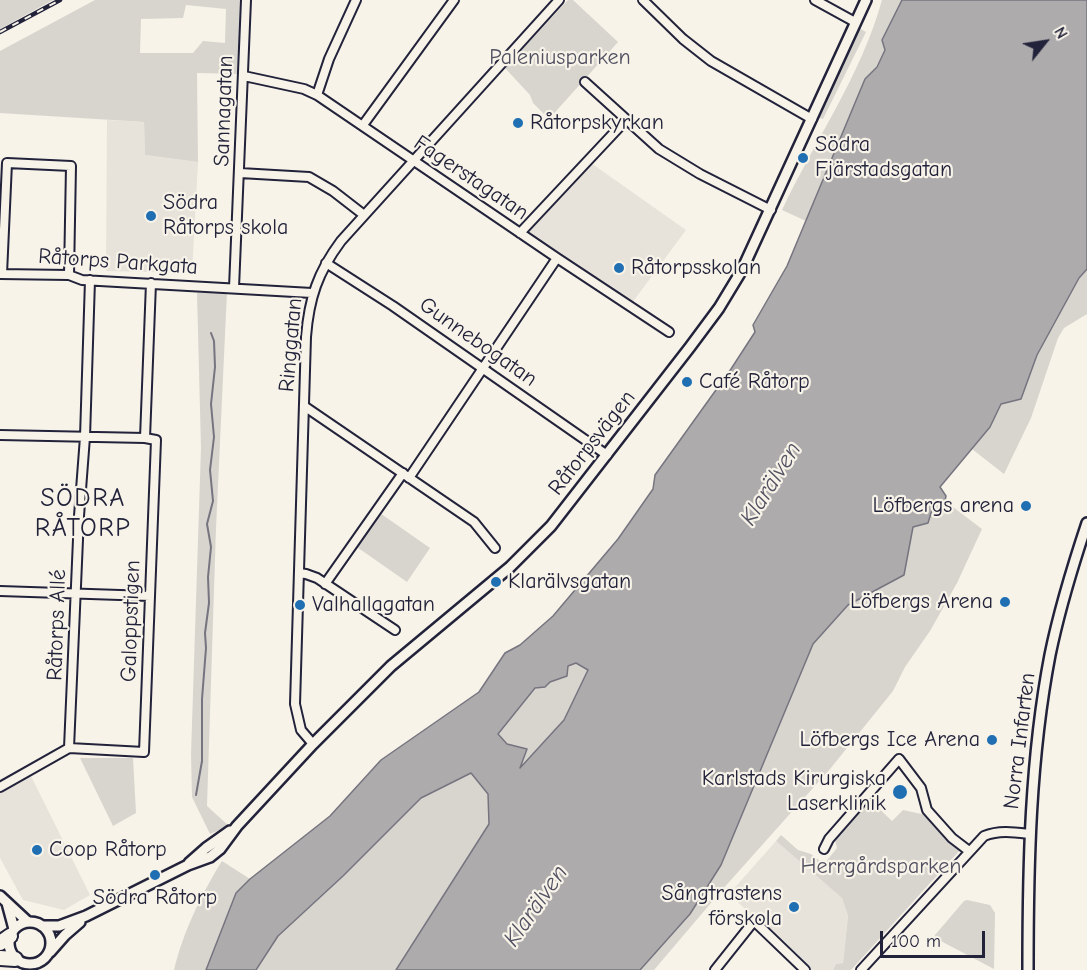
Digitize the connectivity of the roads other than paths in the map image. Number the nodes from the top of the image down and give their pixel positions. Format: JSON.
{"nodes":[{"id":1,"x":246,"y":0,"type":"edge"},
{"id":2,"x":356,"y":0,"type":"edge"},
{"id":3,"x":454,"y":0,"type":"edge"},
{"id":4,"x":559,"y":0,"type":"edge"},
{"id":5,"x":643,"y":0,"type":"edge"},
{"id":6,"x":815,"y":0,"type":"edge"},
{"id":7,"x":866,"y":0,"type":"edge"},
{"id":8,"x":855,"y":22,"type":"junction"},
{"id":9,"x":244,"y":76,"type":"junction"},
{"id":10,"x":585,"y":82,"type":"dead end"},
{"id":11,"x":317,"y":95,"type":"junction"},
{"id":12,"x":812,"y":119,"type":"junction"},
{"id":13,"x":626,"y":120,"type":"junction"},
{"id":14,"x":363,"y":126,"type":"junction"},
{"id":15,"x":413,"y":160,"type":"junction"},
{"id":16,"x":240,"y":173,"type":"junction"},
{"id":17,"x":771,"y":210,"type":"junction"},
{"id":18,"x":364,"y":215,"type":"junction"},
{"id":19,"x":520,"y":233,"type":"junction"},
{"id":20,"x":557,"y":258,"type":"junction"},
{"id":21,"x":326,"y":263,"type":"junction"},
{"id":22,"x":1,"y":274,"type":"edge"},
{"id":23,"x":69,"y":275,"type":"junction"},
{"id":24,"x":90,"y":280,"type":"junction"},
{"id":25,"x":151,"y":283,"type":"junction"},
{"id":26,"x":234,"y":288,"type":"junction"},
{"id":27,"x":312,"y":293,"type":"junction"},
{"id":28,"x":669,"y":332,"type":"dead end"},
{"id":29,"x":484,"y":368,"type":"junction"},
{"id":30,"x":304,"y":406,"type":"junction"},
{"id":31,"x":0,"y":435,"type":"edge"},
{"id":32,"x":85,"y":437,"type":"junction"},
{"id":33,"x":145,"y":438,"type":"junction"},
{"id":34,"x":607,"y":454,"type":"junction"},
{"id":35,"x":406,"y":476,"type":"junction"},
{"id":36,"x":1087,"y":523,"type":"edge"},
{"id":37,"x":495,"y":548,"type":"dead end"},
{"id":38,"x":299,"y":573,"type":"junction"},
{"id":39,"x":326,"y":584,"type":"junction"},
{"id":40,"x":0,"y":591,"type":"edge"},
{"id":41,"x":76,"y":592,"type":"junction"},
{"id":42,"x":150,"y":596,"type":"junction"},
{"id":43,"x":395,"y":630,"type":"dead end"},
{"id":44,"x":313,"y":744,"type":"junction"},
{"id":45,"x":69,"y":748,"type":"junction"},
{"id":46,"x":0,"y":787,"type":"edge"},
{"id":47,"x":1029,"y":834,"type":"junction"},
{"id":48,"x":824,"y":849,"type":"dead end"},
{"id":49,"x":969,"y":851,"type":"junction"},
{"id":50,"x":3,"y":899,"type":"edge"},
{"id":51,"x":87,"y":916,"type":"junction"},
{"id":52,"x":28,"y":922,"type":"junction"},
{"id":53,"x":42,"y":926,"type":"junction"},
{"id":54,"x":8,"y":936,"type":"edge"},
{"id":55,"x":47,"y":955,"type":"junction"},
{"id":56,"x":0,"y":958,"type":"edge"},
{"id":57,"x":20,"y":964,"type":"edge"},
{"id":58,"x":43,"y":970,"type":"edge"},
{"id":59,"x":715,"y":970,"type":"edge"},
{"id":60,"x":806,"y":970,"type":"edge"},
{"id":61,"x":861,"y":970,"type":"edge"},
{"id":62,"x":1028,"y":970,"type":"edge"}],
"edges":[{"from":1,"to":9,"type":"street","name":"Sannagatan"},
{"from":2,"to":11,"type":"street"},
{"from":3,"to":14,"type":"street"},
{"from":4,"to":15,"type":"street","name":"Ringgatan"},
{"from":5,"to":12,"type":"street"},
{"from":6,"to":8,"type":"street"},
{"from":7,"to":8,"type":"street","name":"Råtorpsvägen"},
{"from":8,"to":12,"type":"street","name":"Råtorpsvägen"},
{"from":9,"to":11,"type":"street","name":"Fagerstagatan"},
{"from":9,"to":16,"type":"street","name":"Sannagatan"},
{"from":10,"to":13,"type":"street"},
{"from":11,"to":14,"type":"street","name":"Fagerstagatan"},
{"from":12,"to":17,"type":"street","name":"Råtorpsvägen"},
{"from":13,"to":17,"type":"street"},
{"from":13,"to":19,"type":"street"},
{"from":14,"to":15,"type":"street","name":"Fagerstagatan"},
{"from":15,"to":18,"type":"street","name":"Ringgatan"},
{"from":15,"to":19,"type":"street","name":"Fagerstagatan"},
{"from":16,"to":18,"type":"street"},
{"from":16,"to":26,"type":"street","name":"Sannagatan"},
{"from":17,"to":34,"type":"street","name":"Råtorpsvägen"},
{"from":18,"to":21,"type":"street","name":"Ringgatan"},
{"from":19,"to":20,"type":"street","name":"Fagerstagatan"},
{"from":20,"to":28,"type":"street","name":"Fagerstagatan"},
{"from":20,"to":29,"type":"street"},
{"from":21,"to":27,"type":"street","name":"Ringgatan"},
{"from":21,"to":29,"type":"street","name":"Gunnebogatan"},
{"from":22,"to":23,"type":"street","name":"Råtorps Parkgata"},
{"from":22,"to":23,"type":"street"},
{"from":23,"to":24,"type":"street","name":"Råtorps Parkgata"},
{"from":24,"to":25,"type":"street","name":"Råtorps Parkgata"},
{"from":24,"to":32,"type":"street","name":"Råtorps Allé"},
{"from":25,"to":26,"type":"street","name":"Råtorps Parkgata"},
{"from":25,"to":33,"type":"street","name":"Galoppstigen"},
{"from":26,"to":27,"type":"street"},
{"from":27,"to":30,"type":"street","name":"Ringgatan"},
{"from":29,"to":34,"type":"street","name":"Gunnebogatan"},
{"from":29,"to":35,"type":"street"},
{"from":30,"to":35,"type":"street"},
{"from":30,"to":38,"type":"street","name":"Ringgatan"},
{"from":31,"to":32,"type":"street"},
{"from":32,"to":33,"type":"street"},
{"from":32,"to":41,"type":"street","name":"Råtorps Allé"},
{"from":33,"to":42,"type":"street","name":"Galoppstigen"},
{"from":34,"to":44,"type":"street","name":"Råtorpsvägen"},
{"from":35,"to":37,"type":"street"},
{"from":35,"to":39,"type":"street"},
{"from":36,"to":47,"type":"street","name":"Norra Infarten"},
{"from":38,"to":39,"type":"street"},
{"from":38,"to":44,"type":"street","name":"Ringgatan"},
{"from":39,"to":43,"type":"street"},
{"from":40,"to":41,"type":"street"},
{"from":41,"to":42,"type":"street"},
{"from":41,"to":45,"type":"street","name":"Råtorps Allé"},
{"from":42,"to":45,"type":"street","name":"Galoppstigen"},
{"from":44,"to":51,"type":"street","name":"Råtorpsvägen"},
{"from":45,"to":46,"type":"street"},
{"from":47,"to":49,"type":"street"},
{"from":47,"to":62,"type":"street","name":"Norra Infarten"},
{"from":48,"to":49,"type":"street"},
{"from":49,"to":61,"type":"street"},
{"from":50,"to":52,"type":"street"},
{"from":50,"to":54,"type":"street"},
{"from":51,"to":53,"type":"street"},
{"from":51,"to":55,"type":"street"},
{"from":52,"to":53,"type":"street"},
{"from":52,"to":54,"type":"street"},
{"from":53,"to":55,"type":"street"},
{"from":54,"to":57,"type":"street"},
{"from":55,"to":57,"type":"street"},
{"from":55,"to":58,"type":"street"},
{"from":56,"to":57,"type":"highway"},
{"from":59,"to":60,"type":"street"}]}
